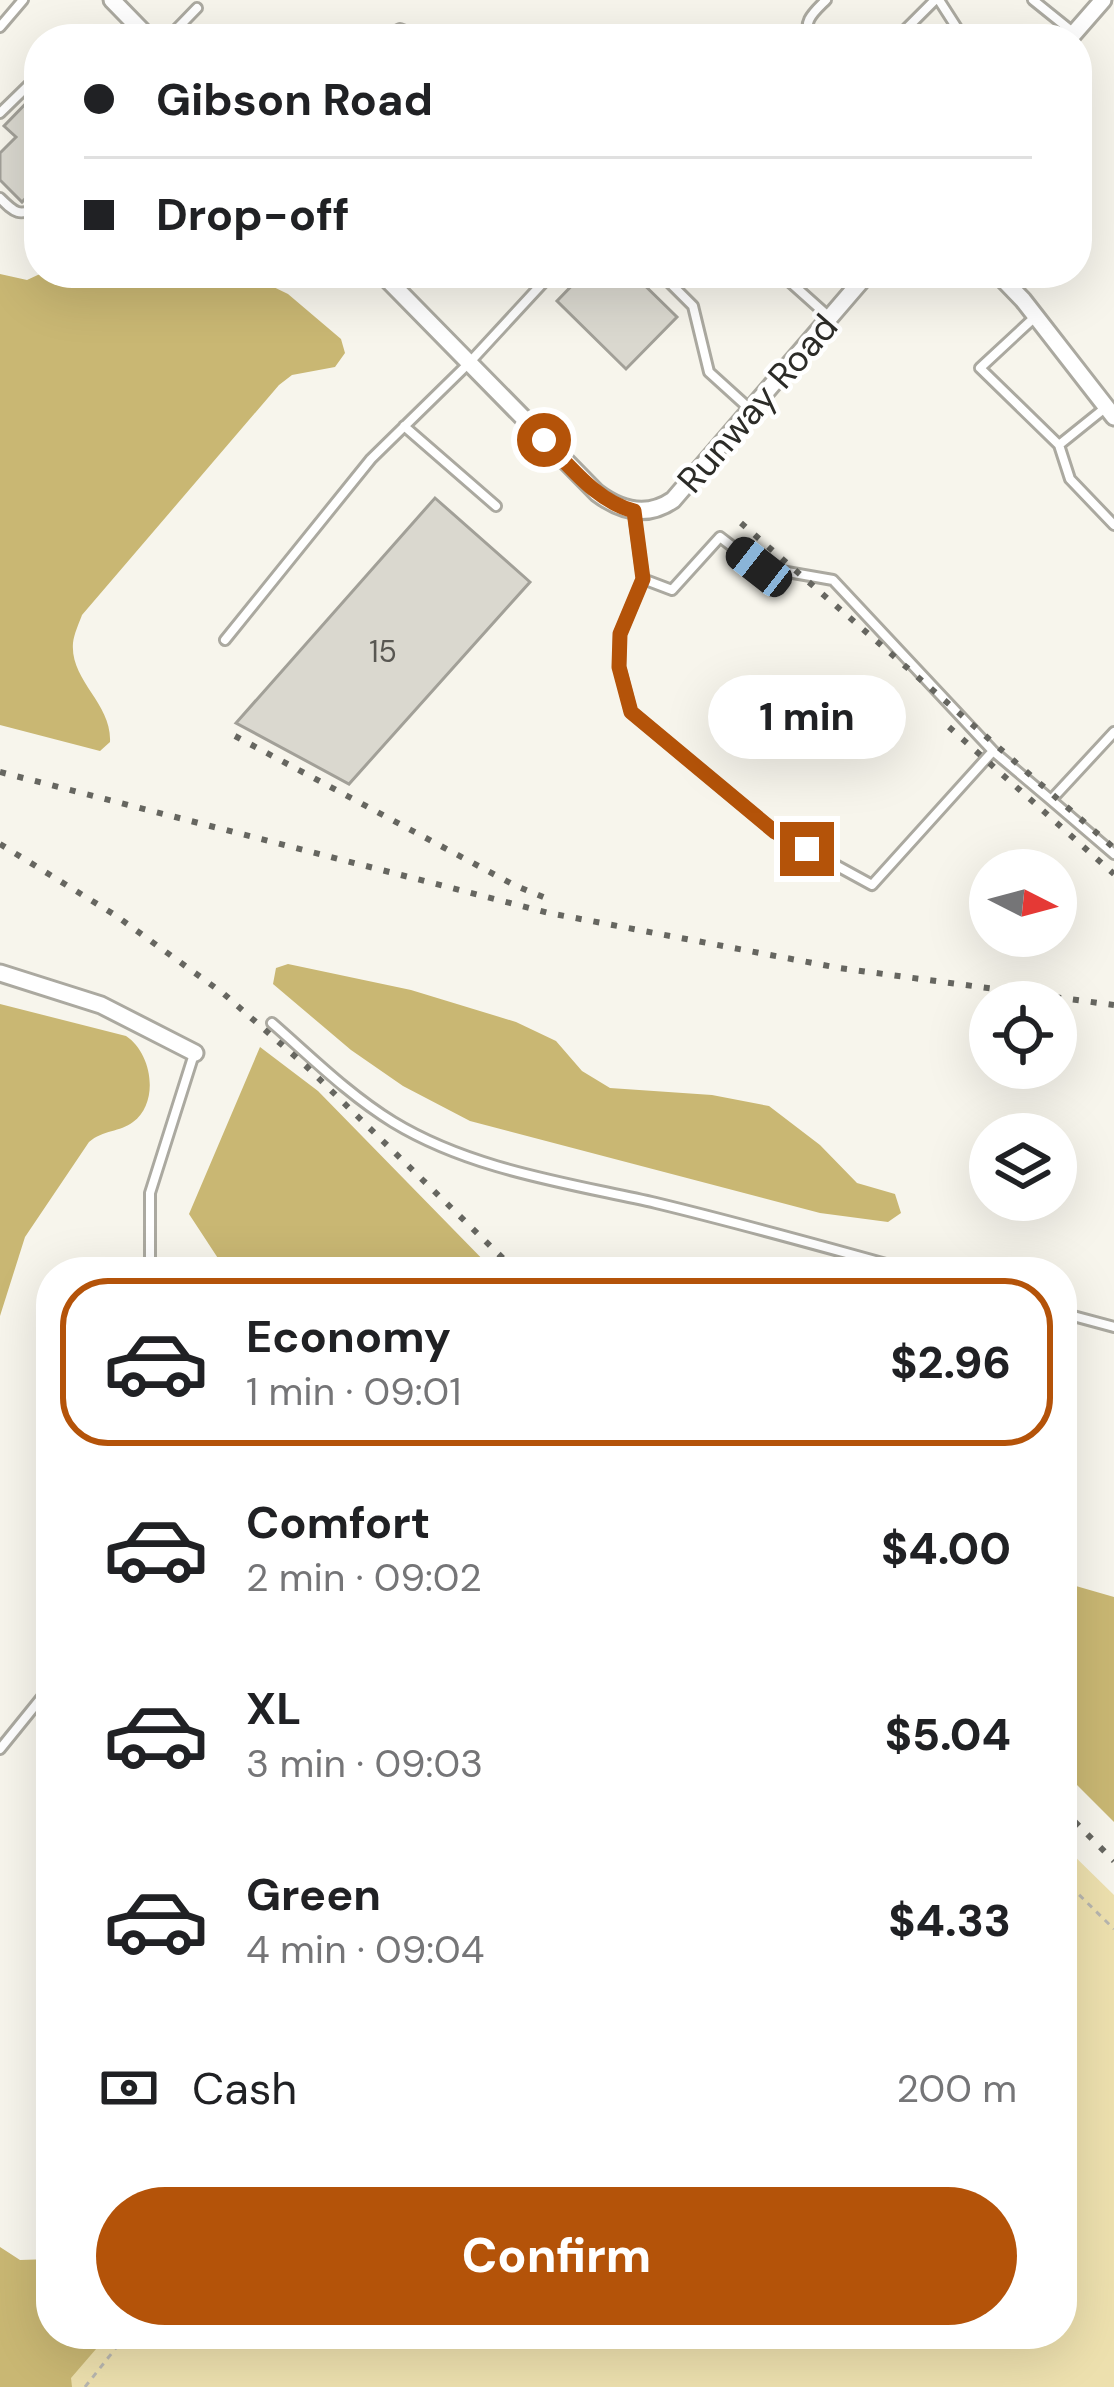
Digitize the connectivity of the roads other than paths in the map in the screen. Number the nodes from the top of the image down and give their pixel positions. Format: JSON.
{"nodes":[{"id":1,"x":23,"y":0,"type":"edge"},
{"id":2,"x":112,"y":0,"type":"edge"},
{"id":3,"x":826,"y":0,"type":"edge"},
{"id":4,"x":937,"y":0,"type":"edge"},
{"id":5,"x":1033,"y":0,"type":"edge"},
{"id":6,"x":1103,"y":0,"type":"edge"},
{"id":7,"x":196,"y":8,"type":"dead end"},
{"id":8,"x":135,"y":24,"type":"edge"},
{"id":9,"x":181,"y":24,"type":"edge"},
{"id":10,"x":807,"y":24,"type":"edge"},
{"id":11,"x":912,"y":24,"type":"edge"},
{"id":12,"x":1058,"y":24,"type":"edge"},
{"id":13,"x":1082,"y":24,"type":"edge"},
{"id":14,"x":0,"y":27,"type":"edge"},
{"id":15,"x":24,"y":89,"type":"edge"},
{"id":16,"x":0,"y":112,"type":"edge"},
{"id":17,"x":0,"y":198,"type":"edge"},
{"id":18,"x":24,"y":215,"type":"edge"},
{"id":19,"x":396,"y":288,"type":"edge"},
{"id":20,"x":538,"y":288,"type":"edge"},
{"id":21,"x":675,"y":288,"type":"edge"},
{"id":22,"x":797,"y":288,"type":"edge"},
{"id":23,"x":855,"y":288,"type":"edge"},
{"id":24,"x":1011,"y":288,"type":"edge"},
{"id":25,"x":1036,"y":316,"type":"junction"},
{"id":26,"x":830,"y":318,"type":"junction"},
{"id":27,"x":469,"y":363,"type":"junction"},
{"id":28,"x":752,"y":411,"type":"junction"},
{"id":29,"x":1110,"y":412,"type":"edge"},
{"id":30,"x":404,"y":426,"type":"junction"},
{"id":31,"x":1059,"y":445,"type":"junction"},
{"id":32,"x":496,"y":506,"type":"dead end"},
{"id":33,"x":634,"y":511,"type":"junction"},
{"id":34,"x":1114,"y":525,"type":"edge"},
{"id":35,"x":643,"y":579,"type":"junction"},
{"id":36,"x":225,"y":640,"type":"dead end"},
{"id":37,"x":1114,"y":732,"type":"edge"},
{"id":38,"x":993,"y":751,"type":"junction"},
{"id":39,"x":1052,"y":800,"type":"junction"},
{"id":40,"x":1114,"y":854,"type":"edge"},
{"id":41,"x":0,"y":973,"type":"edge"},
{"id":42,"x":272,"y":1023,"type":"dead end"},
{"id":43,"x":195,"y":1053,"type":"joint"},
{"id":44,"x":150,"y":1257,"type":"edge"},
{"id":45,"x":861,"y":1257,"type":"edge"},
{"id":46,"x":1077,"y":1316,"type":"edge"},
{"id":47,"x":1114,"y":1327,"type":"edge"},
{"id":48,"x":36,"y":1705,"type":"edge"},
{"id":49,"x":0,"y":1749,"type":"edge"}],
"edges":[{"from":1,"to":14,"type":"lane"},
{"from":2,"to":8,"type":"street"},
{"from":3,"to":10,"type":"lane"},
{"from":4,"to":11,"type":"lane"},
{"from":5,"to":12,"type":"lane"},
{"from":6,"to":13,"type":"street"},
{"from":7,"to":9,"type":"lane"},
{"from":15,"to":16,"type":"lane"},
{"from":17,"to":18,"type":"lane"},
{"from":19,"to":27,"type":"street"},
{"from":20,"to":27,"type":"lane"},
{"from":21,"to":28,"type":"lane"},
{"from":22,"to":26,"type":"lane"},
{"from":23,"to":26,"type":"street","name":"Runway Road"},
{"from":24,"to":25,"type":"street"},
{"from":25,"to":29,"type":"street"},
{"from":25,"to":31,"type":"lane"},
{"from":26,"to":28,"type":"street","name":"Runway Road"},
{"from":27,"to":30,"type":"lane"},
{"from":27,"to":33,"type":"street"},
{"from":28,"to":33,"type":"street","name":"Runway Road"},
{"from":29,"to":31,"type":"lane"},
{"from":30,"to":32,"type":"lane"},
{"from":30,"to":36,"type":"lane"},
{"from":31,"to":34,"type":"lane"},
{"from":33,"to":35,"type":"lane"},
{"from":35,"to":38,"type":"lane"},
{"from":35,"to":38,"type":"lane"},
{"from":37,"to":39,"type":"lane"},
{"from":38,"to":39,"type":"lane"},
{"from":39,"to":40,"type":"lane"},
{"from":41,"to":43,"type":"street"},
{"from":42,"to":45,"type":"lane"},
{"from":43,"to":44,"type":"lane"},
{"from":46,"to":47,"type":"lane"},
{"from":48,"to":49,"type":"lane"}]}
